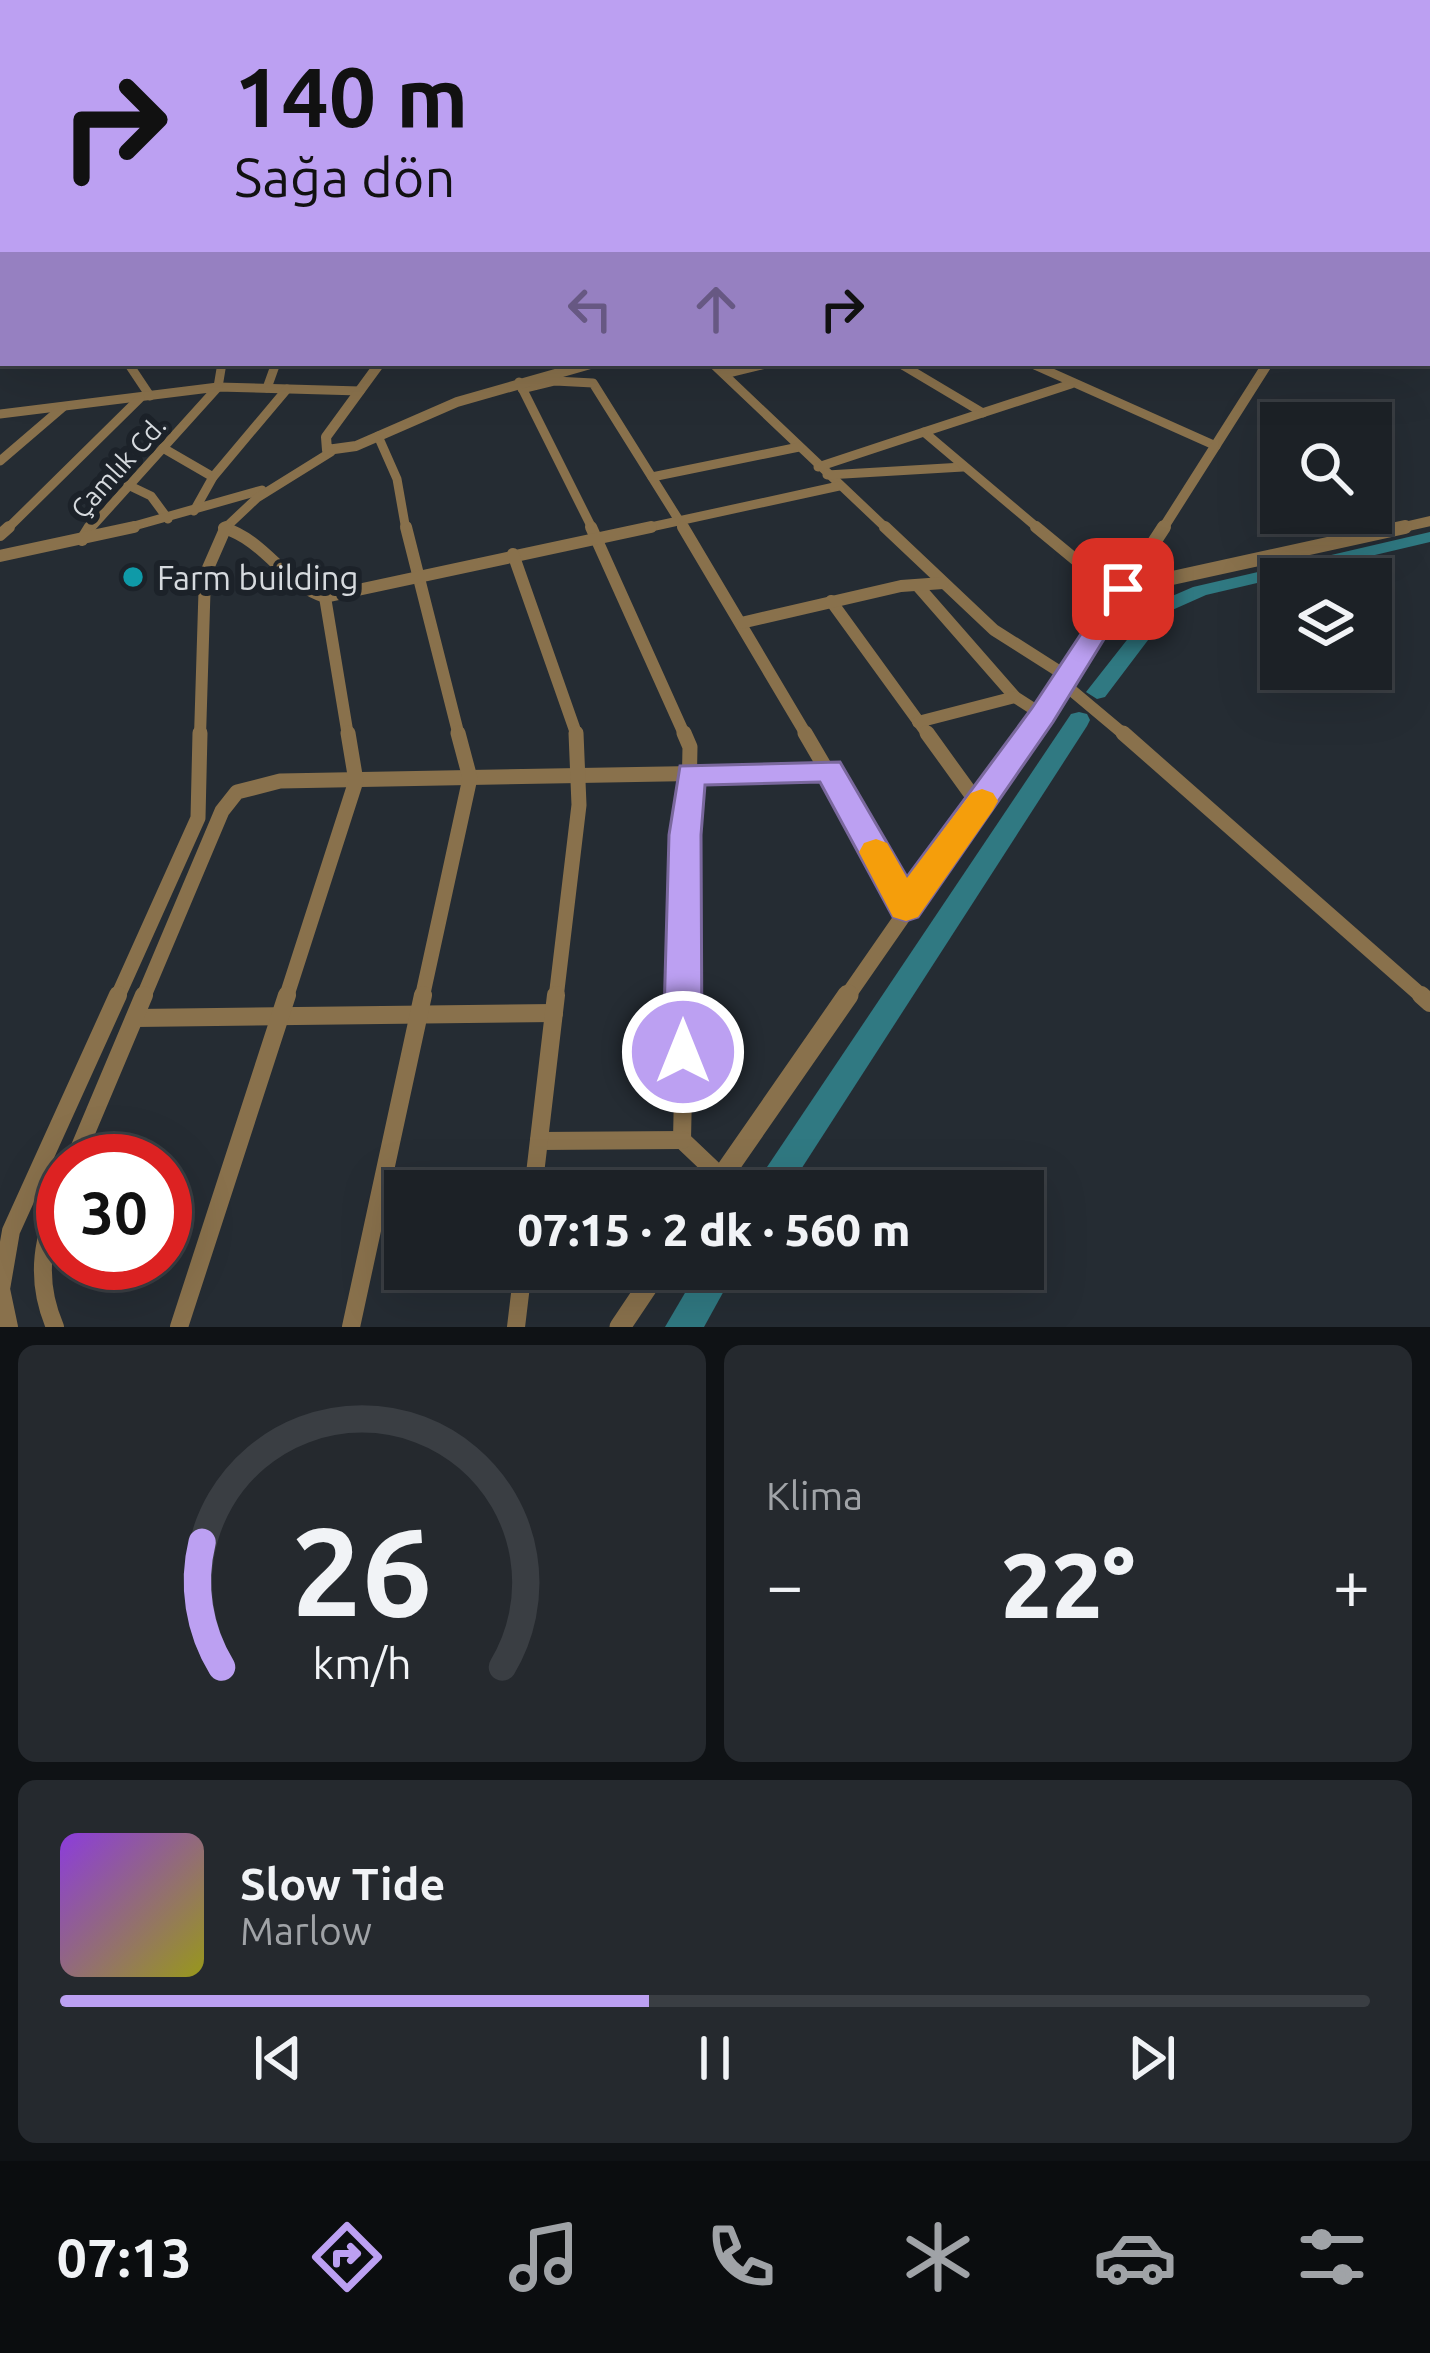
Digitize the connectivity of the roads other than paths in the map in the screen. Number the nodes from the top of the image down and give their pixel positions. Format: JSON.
{"nodes":[{"id":1,"x":130,"y":366,"type":"edge"},
{"id":2,"x":222,"y":366,"type":"edge"},
{"id":3,"x":275,"y":366,"type":"edge"},
{"id":4,"x":378,"y":366,"type":"edge"},
{"id":5,"x":585,"y":366,"type":"edge"},
{"id":6,"x":715,"y":366,"type":"edge"},
{"id":7,"x":759,"y":366,"type":"edge"},
{"id":8,"x":903,"y":366,"type":"edge"},
{"id":9,"x":1035,"y":366,"type":"edge"},
{"id":10,"x":1266,"y":366,"type":"edge"},
{"id":11,"x":724,"y":374,"type":"junction"},
{"id":12,"x":1071,"y":383,"type":"junction"},
{"id":13,"x":521,"y":386,"type":"junction"},
{"id":14,"x":218,"y":387,"type":"junction"},
{"id":15,"x":267,"y":388,"type":"junction"},
{"id":16,"x":286,"y":389,"type":"junction"},
{"id":17,"x":360,"y":391,"type":"junction"},
{"id":18,"x":146,"y":396,"type":"junction"},
{"id":19,"x":64,"y":406,"type":"junction"},
{"id":20,"x":983,"y":412,"type":"junction"},
{"id":21,"x":0,"y":414,"type":"edge"},
{"id":22,"x":924,"y":432,"type":"junction"},
{"id":23,"x":378,"y":436,"type":"junction"},
{"id":24,"x":1216,"y":446,"type":"junction"},
{"id":25,"x":799,"y":447,"type":"junction"},
{"id":26,"x":163,"y":448,"type":"junction"},
{"id":27,"x":331,"y":452,"type":"junction"},
{"id":28,"x":0,"y":461,"type":"edge"},
{"id":29,"x":964,"y":467,"type":"junction"},
{"id":30,"x":822,"y":471,"type":"junction"},
{"id":31,"x":213,"y":477,"type":"junction"},
{"id":32,"x":652,"y":477,"type":"junction"},
{"id":33,"x":286,"y":482,"type":"junction"},
{"id":34,"x":128,"y":485,"type":"junction"},
{"id":35,"x":839,"y":486,"type":"junction"},
{"id":36,"x":194,"y":511,"type":"junction"},
{"id":37,"x":677,"y":518,"type":"junction"},
{"id":38,"x":168,"y":519,"type":"junction"},
{"id":39,"x":1430,"y":521,"type":"edge"},
{"id":40,"x":224,"y":528,"type":"junction"},
{"id":41,"x":0,"y":535,"type":"edge"},
{"id":42,"x":596,"y":535,"type":"junction"},
{"id":43,"x":82,"y":540,"type":"junction"},
{"id":44,"x":513,"y":554,"type":"junction"},
{"id":45,"x":0,"y":556,"type":"edge"},
{"id":46,"x":415,"y":575,"type":"junction"},
{"id":47,"x":943,"y":584,"type":"junction"},
{"id":48,"x":917,"y":585,"type":"junction"},
{"id":49,"x":1123,"y":589,"type":"junction"},
{"id":50,"x":325,"y":597,"type":"junction"},
{"id":51,"x":831,"y":602,"type":"junction"},
{"id":52,"x":742,"y":623,"type":"junction"},
{"id":53,"x":1066,"y":681,"type":"junction"},
{"id":54,"x":1015,"y":697,"type":"junction"},
{"id":55,"x":1042,"y":715,"type":"junction"},
{"id":56,"x":918,"y":722,"type":"junction"},
{"id":57,"x":829,"y":770,"type":"junction"},
{"id":58,"x":691,"y":774,"type":"junction"},
{"id":59,"x":579,"y":777,"type":"junction"},
{"id":60,"x":470,"y":778,"type":"junction"},
{"id":61,"x":356,"y":781,"type":"junction"},
{"id":62,"x":979,"y":805,"type":"junction"},
{"id":63,"x":906,"y":906,"type":"junction"},
{"id":64,"x":143,"y":935,"type":"junction"},
{"id":65,"x":171,"y":935,"type":"junction"},
{"id":66,"x":1430,"y":1003,"type":"edge"},
{"id":67,"x":419,"y":1013,"type":"junction"},
{"id":68,"x":554,"y":1013,"type":"junction"},
{"id":69,"x":280,"y":1016,"type":"junction"},
{"id":70,"x":136,"y":1018,"type":"junction"},
{"id":71,"x":86,"y":1134,"type":"edge"},
{"id":72,"x":682,"y":1140,"type":"junction"},
{"id":73,"x":538,"y":1141,"type":"junction"},
{"id":74,"x":535,"y":1170,"type":"edge"},
{"id":75,"x":706,"y":1170,"type":"edge"},
{"id":76,"x":727,"y":1170,"type":"edge"},
{"id":77,"x":41,"y":1290,"type":"edge"},
{"id":78,"x":520,"y":1290,"type":"edge"},
{"id":79,"x":645,"y":1290,"type":"edge"},
{"id":80,"x":9,"y":1327,"type":"edge"},
{"id":81,"x":55,"y":1327,"type":"edge"},
{"id":82,"x":179,"y":1327,"type":"edge"},
{"id":83,"x":351,"y":1327,"type":"edge"},
{"id":84,"x":516,"y":1327,"type":"edge"},
{"id":85,"x":620,"y":1327,"type":"edge"}],
"edges":[{"from":1,"to":18,"type":"street"},
{"from":2,"to":14,"type":"street"},
{"from":3,"to":15,"type":"street"},
{"from":4,"to":17,"type":"street"},
{"from":5,"to":13,"type":"street"},
{"from":6,"to":11,"type":"street"},
{"from":7,"to":11,"type":"street"},
{"from":8,"to":20,"type":"street"},
{"from":9,"to":12,"type":"street"},
{"from":10,"to":24,"type":"street"},
{"from":11,"to":25,"type":"street"},
{"from":12,"to":20,"type":"street"},
{"from":12,"to":24,"type":"street"},
{"from":13,"to":23,"type":"street"},
{"from":13,"to":32,"type":"street"},
{"from":13,"to":42,"type":"street"},
{"from":14,"to":15,"type":"street"},
{"from":14,"to":18,"type":"street"},
{"from":14,"to":26,"type":"street","name":"Çamlık Cd."},
{"from":15,"to":16,"type":"street"},
{"from":16,"to":17,"type":"street"},
{"from":16,"to":31,"type":"street"},
{"from":17,"to":27,"type":"street"},
{"from":18,"to":19,"type":"street"},
{"from":18,"to":41,"type":"street"},
{"from":19,"to":21,"type":"street"},
{"from":19,"to":28,"type":"street"},
{"from":20,"to":22,"type":"street"},
{"from":22,"to":29,"type":"street"},
{"from":22,"to":30,"type":"street"},
{"from":23,"to":27,"type":"street"},
{"from":23,"to":46,"type":"street"},
{"from":24,"to":49,"type":"street"},
{"from":25,"to":30,"type":"street"},
{"from":25,"to":32,"type":"street"},
{"from":26,"to":31,"type":"street"},
{"from":26,"to":34,"type":"street","name":"Çamlık Cd."},
{"from":27,"to":33,"type":"street"},
{"from":29,"to":30,"type":"street"},
{"from":29,"to":49,"type":"street"},
{"from":30,"to":35,"type":"street"},
{"from":31,"to":36,"type":"street"},
{"from":32,"to":37,"type":"street"},
{"from":33,"to":36,"type":"street"},
{"from":33,"to":40,"type":"street"},
{"from":34,"to":38,"type":"street"},
{"from":34,"to":43,"type":"street","name":"Çamlık Cd."},
{"from":35,"to":37,"type":"street"},
{"from":35,"to":47,"type":"street"},
{"from":36,"to":38,"type":"street"},
{"from":37,"to":42,"type":"street"},
{"from":37,"to":52,"type":"street"},
{"from":38,"to":43,"type":"street"},
{"from":39,"to":49,"type":"street"},
{"from":40,"to":50,"type":"street"},
{"from":40,"to":64,"type":"street"},
{"from":42,"to":44,"type":"street"},
{"from":42,"to":58,"type":"street"},
{"from":43,"to":45,"type":"street"},
{"from":44,"to":46,"type":"street"},
{"from":44,"to":59,"type":"street"},
{"from":46,"to":50,"type":"street"},
{"from":46,"to":60,"type":"street"},
{"from":47,"to":48,"type":"street"},
{"from":47,"to":53,"type":"street"},
{"from":48,"to":51,"type":"street"},
{"from":48,"to":54,"type":"street"},
{"from":49,"to":53,"type":"street"},
{"from":50,"to":61,"type":"street"},
{"from":51,"to":52,"type":"street"},
{"from":51,"to":56,"type":"street"},
{"from":52,"to":57,"type":"street"},
{"from":53,"to":55,"type":"street"},
{"from":53,"to":66,"type":"street"},
{"from":54,"to":55,"type":"street"},
{"from":54,"to":56,"type":"street"},
{"from":55,"to":62,"type":"street"},
{"from":56,"to":62,"type":"street"},
{"from":57,"to":58,"type":"street"},
{"from":57,"to":63,"type":"street"},
{"from":58,"to":59,"type":"street"},
{"from":58,"to":72,"type":"street"},
{"from":59,"to":60,"type":"street"},
{"from":59,"to":68,"type":"street"},
{"from":60,"to":61,"type":"street"},
{"from":60,"to":67,"type":"street"},
{"from":61,"to":65,"type":"street"},
{"from":61,"to":69,"type":"street"},
{"from":62,"to":63,"type":"street"},
{"from":63,"to":76,"type":"street"},
{"from":64,"to":65,"type":"street"},
{"from":64,"to":80,"type":"street"},
{"from":65,"to":70,"type":"street"},
{"from":67,"to":68,"type":"street"},
{"from":67,"to":69,"type":"street"},
{"from":67,"to":83,"type":"street"},
{"from":68,"to":73,"type":"street"},
{"from":69,"to":70,"type":"street"},
{"from":69,"to":82,"type":"street"},
{"from":70,"to":71,"type":"street"},
{"from":72,"to":73,"type":"street"},
{"from":72,"to":75,"type":"street"},
{"from":73,"to":74,"type":"street"},
{"from":77,"to":81,"type":"street"},
{"from":78,"to":84,"type":"street"},
{"from":79,"to":85,"type":"street"}]}
